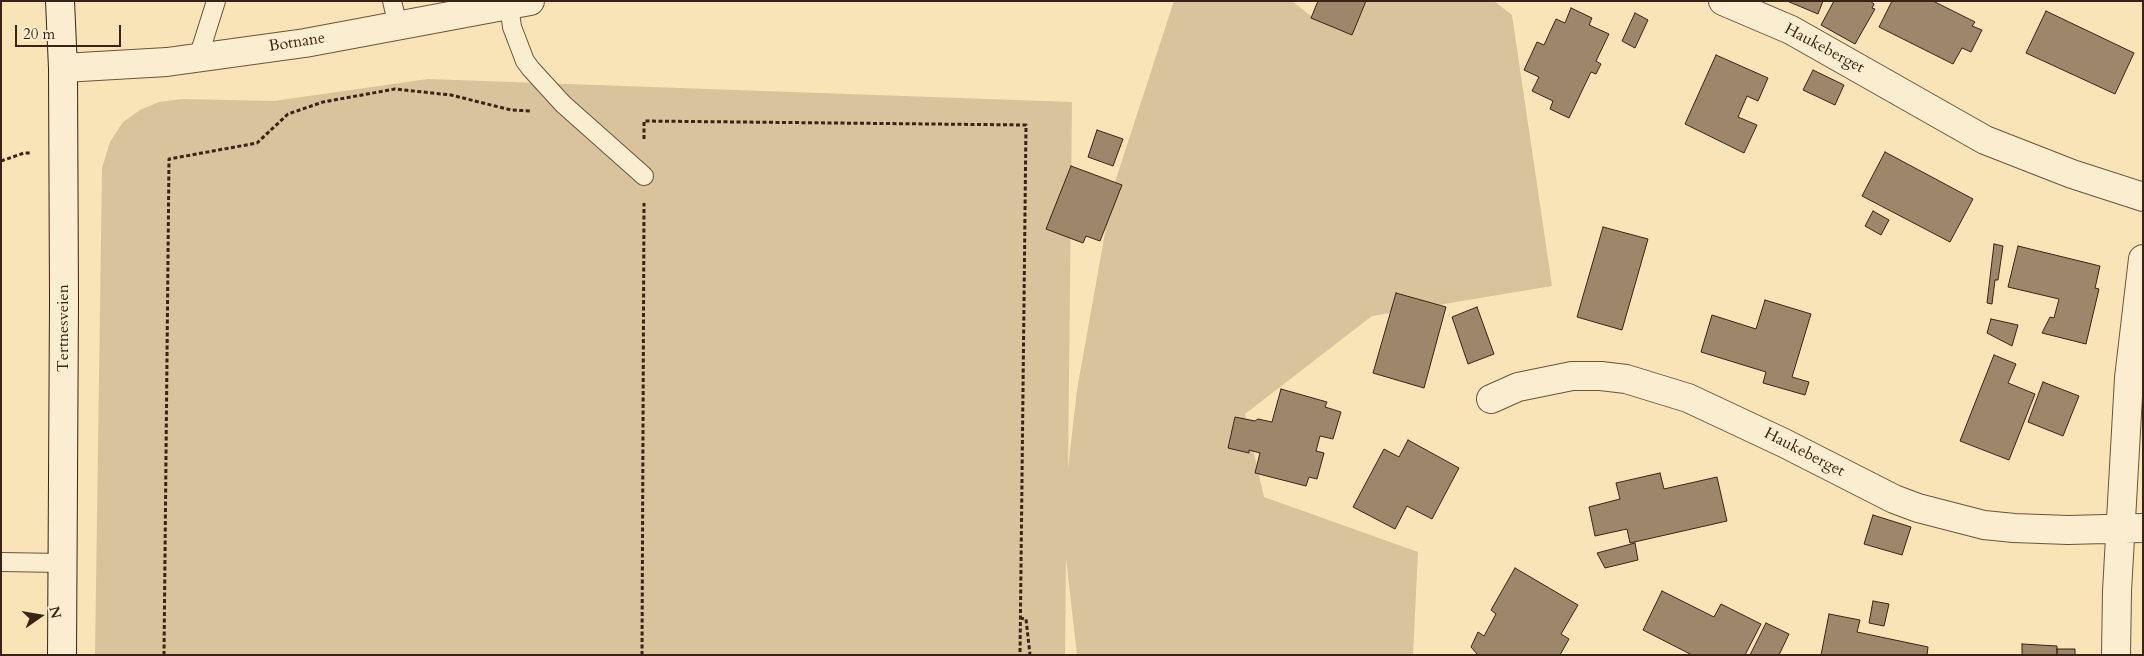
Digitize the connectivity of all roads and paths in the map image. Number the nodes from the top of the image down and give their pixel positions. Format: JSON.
{"nodes":[{"id":1,"x":60,"y":1,"type":"edge"},
{"id":2,"x":216,"y":1,"type":"edge"},
{"id":3,"x":1723,"y":1,"type":"edge"},
{"id":4,"x":520,"y":3,"type":"edge"},
{"id":5,"x":395,"y":14,"type":"edge"},
{"id":6,"x":198,"y":58,"type":"junction"},
{"id":7,"x":63,"y":68,"type":"junction"},
{"id":8,"x":569,"y":110,"type":"junction"},
{"id":9,"x":33,"y":153,"type":"dead end"},
{"id":10,"x":1,"y":160,"type":"edge"},
{"id":11,"x":644,"y":176,"type":"junction"},
{"id":12,"x":2143,"y":196,"type":"edge"},
{"id":13,"x":2143,"y":260,"type":"edge"},
{"id":14,"x":1491,"y":400,"type":"dead end"},
{"id":15,"x":2132,"y":529,"type":"edge"},
{"id":16,"x":1,"y":562,"type":"edge"},
{"id":17,"x":62,"y":563,"type":"junction"},
{"id":18,"x":1020,"y":618,"type":"junction"},
{"id":19,"x":62,"y":655,"type":"edge"},
{"id":20,"x":164,"y":655,"type":"edge"},
{"id":21,"x":642,"y":655,"type":"edge"},
{"id":22,"x":1020,"y":655,"type":"edge"},
{"id":23,"x":1030,"y":655,"type":"edge"},
{"id":24,"x":2116,"y":655,"type":"edge"}],
"edges":[{"from":1,"to":7,"type":"street","name":"Tertnesveien"},
{"from":2,"to":6,"type":"lane"},
{"from":3,"to":12,"type":"street","name":"Haukeberget"},
{"from":4,"to":5,"type":"street","name":"Botnane"},
{"from":4,"to":8,"type":"lane"},
{"from":5,"to":6,"type":"street","name":"Botnane"},
{"from":6,"to":7,"type":"street","name":"Botnane"},
{"from":7,"to":17,"type":"street","name":"Tertnesveien"},
{"from":8,"to":11,"type":"lane"},
{"from":8,"to":20,"type":"path"},
{"from":9,"to":10,"type":"path"},
{"from":11,"to":18,"type":"path"},
{"from":11,"to":21,"type":"path"},
{"from":13,"to":15,"type":"street"},
{"from":14,"to":15,"type":"street","name":"Haukeberget"},
{"from":15,"to":24,"type":"street"},
{"from":16,"to":17,"type":"lane"},
{"from":17,"to":19,"type":"street","name":"Tertnesveien"},
{"from":18,"to":22,"type":"path"},
{"from":18,"to":23,"type":"path"}]}
